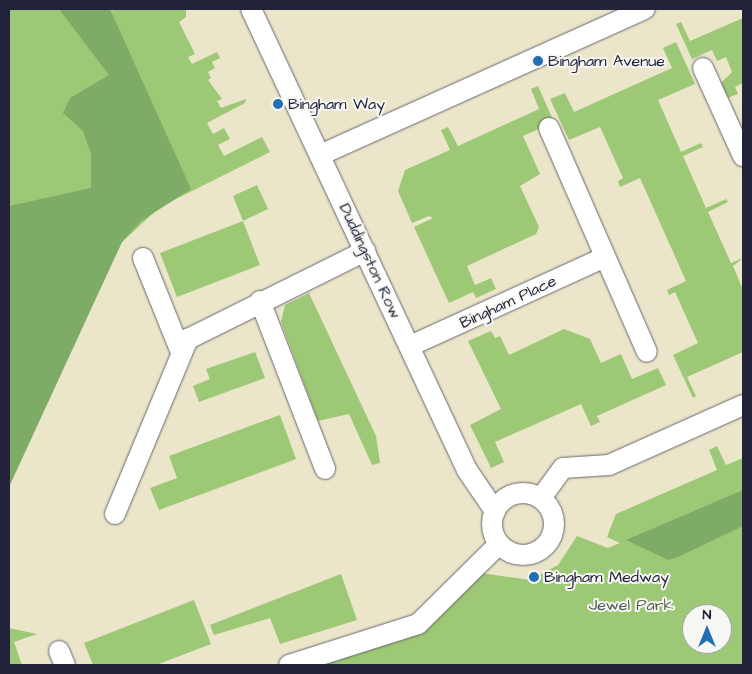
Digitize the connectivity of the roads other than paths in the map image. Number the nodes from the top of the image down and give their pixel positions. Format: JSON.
{"nodes":[{"id":1,"x":251,"y":9,"type":"edge"},
{"id":2,"x":645,"y":9,"type":"edge"},
{"id":3,"x":703,"y":68,"type":"dead end"},
{"id":4,"x":549,"y":128,"type":"dead end"},
{"id":5,"x":320,"y":155,"type":"junction"},
{"id":6,"x":743,"y":156,"type":"edge"},
{"id":7,"x":365,"y":251,"type":"junction"},
{"id":8,"x":605,"y":257,"type":"junction"},
{"id":9,"x":143,"y":258,"type":"dead end"},
{"id":10,"x":260,"y":301,"type":"junction"},
{"id":11,"x":410,"y":346,"type":"junction"},
{"id":12,"x":180,"y":350,"type":"junction"},
{"id":13,"x":647,"y":352,"type":"dead end"},
{"id":14,"x":743,"y":405,"type":"edge"},
{"id":15,"x":326,"y":469,"type":"dead end"},
{"id":16,"x":541,"y":498,"type":"junction"},
{"id":17,"x":495,"y":511,"type":"junction"},
{"id":18,"x":116,"y":514,"type":"dead end"},
{"id":19,"x":499,"y":544,"type":"junction"},
{"id":20,"x":289,"y":665,"type":"edge"}],
"edges":[{"from":1,"to":5,"type":"street","name":"Duddingston Row"},
{"from":2,"to":5,"type":"street"},
{"from":3,"to":6,"type":"street"},
{"from":4,"to":8,"type":"street"},
{"from":5,"to":7,"type":"street","name":"Duddingston Row"},
{"from":7,"to":10,"type":"street"},
{"from":7,"to":11,"type":"street","name":"Duddingston Row"},
{"from":8,"to":11,"type":"street","name":"Bingham Place"},
{"from":8,"to":13,"type":"street"},
{"from":9,"to":12,"type":"street"},
{"from":10,"to":12,"type":"street"},
{"from":10,"to":15,"type":"street"},
{"from":11,"to":17,"type":"street","name":"Duddingston Row"},
{"from":12,"to":18,"type":"street"},
{"from":14,"to":16,"type":"street"},
{"from":16,"to":17,"type":"street"},
{"from":16,"to":19,"type":"street"},
{"from":17,"to":19,"type":"street"},
{"from":19,"to":20,"type":"street"}]}
